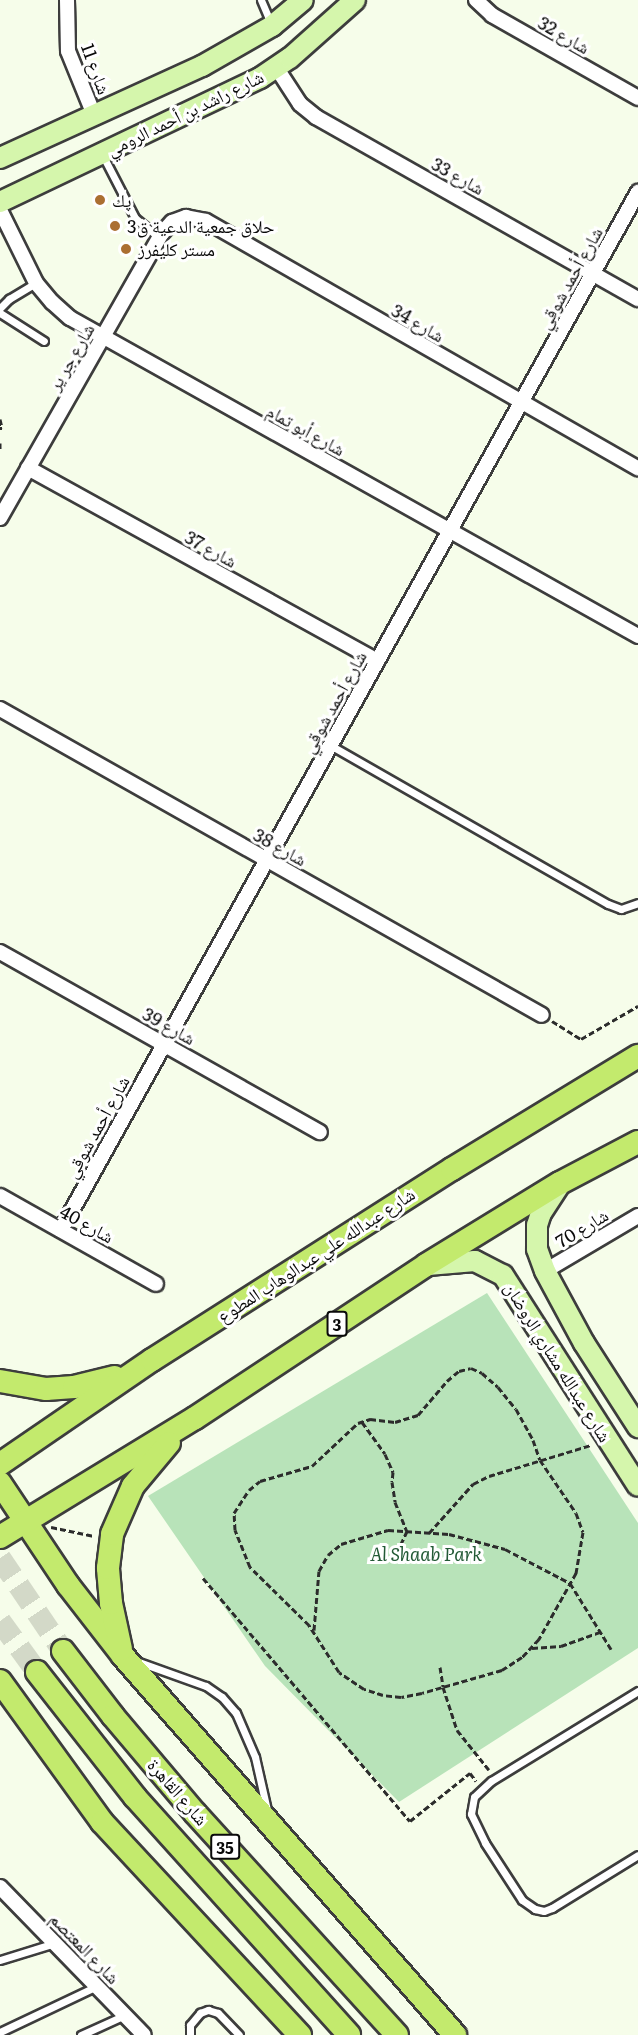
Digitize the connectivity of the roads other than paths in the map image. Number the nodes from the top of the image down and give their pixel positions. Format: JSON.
{"nodes":[{"id":1,"x":67,"y":0,"type":"edge"},
{"id":2,"x":261,"y":0,"type":"edge"},
{"id":3,"x":303,"y":0,"type":"edge"},
{"id":4,"x":355,"y":0,"type":"edge"},
{"id":5,"x":476,"y":0,"type":"edge"},
{"id":6,"x":272,"y":26,"type":"junction"},
{"id":7,"x":276,"y":67,"type":"junction"},
{"id":8,"x":638,"y":98,"type":"edge"},
{"id":9,"x":94,"y":115,"type":"junction"},
{"id":10,"x":2,"y":153,"type":"edge"},
{"id":11,"x":101,"y":154,"type":"junction"},
{"id":12,"x":638,"y":192,"type":"edge"},
{"id":13,"x":0,"y":202,"type":"edge"},
{"id":14,"x":0,"y":210,"type":"edge"},
{"id":15,"x":178,"y":219,"type":"joint"},
{"id":16,"x":160,"y":238,"type":"junction"},
{"id":17,"x":593,"y":273,"type":"junction"},
{"id":18,"x":36,"y":283,"type":"junction"},
{"id":19,"x":638,"y":299,"type":"edge"},
{"id":20,"x":0,"y":308,"type":"edge"},
{"id":21,"x":0,"y":313,"type":"edge"},
{"id":22,"x":103,"y":337,"type":"junction"},
{"id":23,"x":45,"y":341,"type":"dead end"},
{"id":24,"x":521,"y":403,"type":"junction"},
{"id":25,"x":28,"y":468,"type":"junction"},
{"id":26,"x":638,"y":468,"type":"edge"},
{"id":27,"x":0,"y":518,"type":"edge"},
{"id":28,"x":450,"y":531,"type":"junction"},
{"id":29,"x":638,"y":636,"type":"edge"},
{"id":30,"x":377,"y":662,"type":"junction"},
{"id":31,"x":0,"y":709,"type":"edge"},
{"id":32,"x":330,"y":745,"type":"junction"},
{"id":33,"x":267,"y":860,"type":"junction"},
{"id":34,"x":638,"y":903,"type":"edge"},
{"id":35,"x":0,"y":951,"type":"edge"},
{"id":36,"x":542,"y":1015,"type":"road end"},
{"id":37,"x":164,"y":1044,"type":"junction"},
{"id":38,"x":638,"y":1056,"type":"edge"},
{"id":39,"x":320,"y":1132,"type":"dead end"},
{"id":40,"x":638,"y":1142,"type":"edge"},
{"id":41,"x":560,"y":1183,"type":"junction"},
{"id":42,"x":0,"y":1196,"type":"edge"},
{"id":43,"x":638,"y":1216,"type":"edge"},
{"id":44,"x":61,"y":1230,"type":"junction"},
{"id":45,"x":426,"y":1265,"type":"junction"},
{"id":46,"x":546,"y":1271,"type":"junction"},
{"id":47,"x":156,"y":1284,"type":"dead end"},
{"id":48,"x":584,"y":1343,"type":"junction"},
{"id":49,"x":553,"y":1353,"type":"junction"},
{"id":50,"x":152,"y":1360,"type":"junction"},
{"id":51,"x":0,"y":1381,"type":"edge"},
{"id":52,"x":195,"y":1418,"type":"junction"},
{"id":53,"x":638,"y":1427,"type":"edge"},
{"id":54,"x":0,"y":1464,"type":"edge"},
{"id":55,"x":0,"y":1483,"type":"edge"},
{"id":56,"x":638,"y":1486,"type":"edge"},
{"id":57,"x":26,"y":1522,"type":"junction"},
{"id":58,"x":0,"y":1537,"type":"edge"},
{"id":59,"x":63,"y":1651,"type":"tunnel mouth"},
{"id":60,"x":123,"y":1656,"type":"junction"},
{"id":61,"x":37,"y":1672,"type":"tunnel mouth"},
{"id":62,"x":0,"y":1681,"type":"edge"},
{"id":63,"x":638,"y":1691,"type":"edge"},
{"id":64,"x":0,"y":1698,"type":"edge"},
{"id":65,"x":22,"y":1715,"type":"junction"},
{"id":66,"x":270,"y":1827,"type":"junction"},
{"id":67,"x":638,"y":1855,"type":"edge"},
{"id":68,"x":0,"y":1887,"type":"edge"},
{"id":69,"x":55,"y":1943,"type":"junction"},
{"id":70,"x":0,"y":1960,"type":"edge"},
{"id":71,"x":97,"y":1986,"type":"junction"},
{"id":72,"x":125,"y":2015,"type":"junction"},
{"id":73,"x":0,"y":2032,"type":"edge"},
{"id":74,"x":81,"y":2035,"type":"edge"},
{"id":75,"x":144,"y":2035,"type":"edge"},
{"id":76,"x":190,"y":2035,"type":"edge"},
{"id":77,"x":238,"y":2035,"type":"edge"},
{"id":78,"x":300,"y":2035,"type":"edge"},
{"id":79,"x":348,"y":2035,"type":"edge"},
{"id":80,"x":397,"y":2035,"type":"edge"},
{"id":81,"x":455,"y":2035,"type":"edge"}],
"edges":[{"from":1,"to":9,"type":"street","name":"شارع 11"},
{"from":2,"to":6,"type":"lane"},
{"from":3,"to":6,"type":"street","name":"شارع راشد بن أحمد الرومي"},
{"from":4,"to":7,"type":"street","name":"شارع راشد بن أحمد الرومي"},
{"from":5,"to":8,"type":"street","name":"شارع 32"},
{"from":6,"to":9,"type":"street","name":"شارع راشد بن أحمد الرومي"},
{"from":7,"to":11,"type":"street","name":"شارع راشد بن أحمد الرومي"},
{"from":7,"to":17,"type":"street","name":"شارع 33"},
{"from":9,"to":10,"type":"street","name":"شارع راشد بن أحمد الرومي"},
{"from":11,"to":13,"type":"street","name":"شارع راشد بن أحمد الرومي"},
{"from":11,"to":16,"type":"lane"},
{"from":12,"to":17,"type":"street","name":"شارع أحمد شوقي"},
{"from":14,"to":18,"type":"street","name":"شارع أبو تمام"},
{"from":15,"to":16,"type":"street","name":"شارع جر ير"},
{"from":15,"to":24,"type":"street","name":"شارع 34"},
{"from":16,"to":22,"type":"street","name":"شارع جر ير"},
{"from":17,"to":19,"type":"street","name":"شارع 33"},
{"from":17,"to":24,"type":"street","name":"شارع أحمد شوقي"},
{"from":18,"to":20,"type":"lane"},
{"from":18,"to":22,"type":"street","name":"شارع أبو تمام"},
{"from":21,"to":23,"type":"lane"},
{"from":22,"to":25,"type":"street","name":"شارع جر ير"},
{"from":22,"to":28,"type":"street","name":"شارع أبو تمام"},
{"from":24,"to":26,"type":"street","name":"شارع 34"},
{"from":24,"to":28,"type":"street","name":"شارع أحمد شوقي"},
{"from":25,"to":27,"type":"street","name":"شارع جر ير"},
{"from":25,"to":30,"type":"street","name":"شارع 37"},
{"from":28,"to":29,"type":"street","name":"شارع أبو تمام"},
{"from":28,"to":30,"type":"street","name":"شارع أحمد شوقي"},
{"from":30,"to":32,"type":"street","name":"شارع أحمد شوقي"},
{"from":31,"to":33,"type":"street","name":"شارع 38"},
{"from":32,"to":33,"type":"street","name":"شارع أحمد شوقي"},
{"from":32,"to":34,"type":"lane"},
{"from":33,"to":36,"type":"street","name":"شارع 38"},
{"from":33,"to":37,"type":"street","name":"شارع أحمد شوقي"},
{"from":35,"to":37,"type":"street","name":"شارع 39"},
{"from":37,"to":39,"type":"street","name":"شارع 39"},
{"from":37,"to":44,"type":"street","name":"شارع أحمد شوقي"},
{"from":38,"to":50,"type":"main road","name":"شارع عبدالله علي عبدالوهاب المطوع"},
{"from":40,"to":41,"type":"main road","number":"3"},
{"from":41,"to":45,"type":"main road","number":"3"},
{"from":41,"to":46,"type":"street","name":"شارع عبدالله مشاري الروضان"},
{"from":42,"to":44,"type":"street","name":"شارع 40"},
{"from":43,"to":46,"type":"street","name":"شارع 70"},
{"from":44,"to":47,"type":"street","name":"شارع 40"},
{"from":45,"to":49,"type":"street","name":"شارع عبدالله مشاري الروضان"},
{"from":45,"to":52,"type":"main road","number":"3"},
{"from":46,"to":48,"type":"street","name":"شارع عبدالله مشاري الروضان"},
{"from":48,"to":49,"type":"street"},
{"from":48,"to":53,"type":"street","name":"شارع عبدالله مشاري الروضان"},
{"from":49,"to":56,"type":"street","name":"شارع عبدالله مشاري الروضان"},
{"from":50,"to":51,"type":"main road"},
{"from":50,"to":54,"type":"main road","name":"شارع عبدالله علي عبدالوهاب المطوع"},
{"from":52,"to":57,"type":"main road","number":"3"},
{"from":52,"to":60,"type":"main road"},
{"from":55,"to":57,"type":"main road"},
{"from":57,"to":58,"type":"main road","number":"3"},
{"from":57,"to":60,"type":"main road"},
{"from":59,"to":80,"type":"main road","name":"شارع القاهرة","number":"35"},
{"from":60,"to":66,"type":"main road"},
{"from":60,"to":66,"type":"lane"},
{"from":61,"to":79,"type":"main road","name":"شارع القاهرة","number":"35"},
{"from":62,"to":65,"type":"main road"},
{"from":63,"to":67,"type":"lane"},
{"from":64,"to":65,"type":"main road"},
{"from":65,"to":78,"type":"main road"},
{"from":66,"to":81,"type":"main road"},
{"from":68,"to":69,"type":"street","name":"شارع المعتصم"},
{"from":69,"to":70,"type":"lane"},
{"from":69,"to":71,"type":"street","name":"شارع المعتصم"},
{"from":71,"to":72,"type":"street","name":"شارع المعتصم"},
{"from":71,"to":73,"type":"lane"},
{"from":72,"to":74,"type":"lane"},
{"from":72,"to":75,"type":"street","name":"شارع المعتصم"},
{"from":76,"to":77,"type":"lane"}]}
